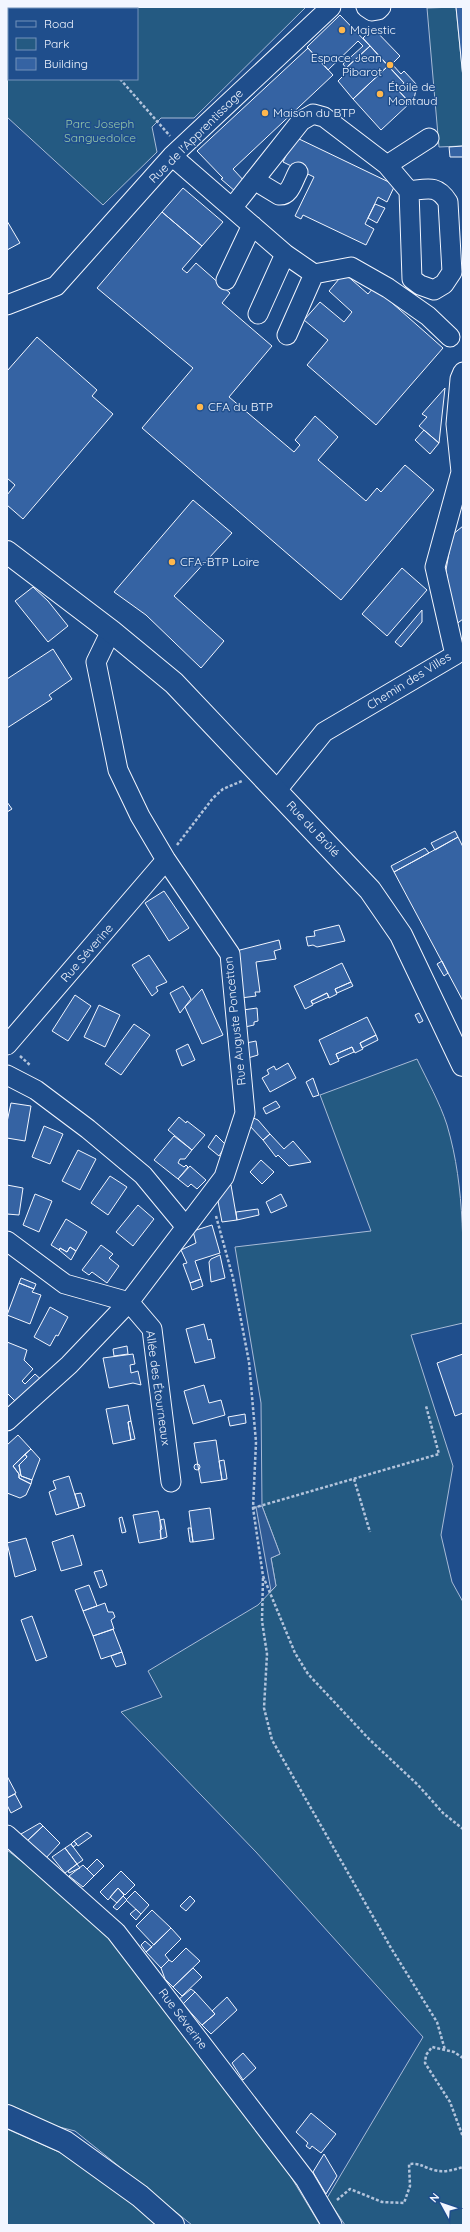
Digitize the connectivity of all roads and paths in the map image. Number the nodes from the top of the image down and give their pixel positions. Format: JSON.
{"nodes":[{"id":1,"x":331,"y":7,"type":"edge"},
{"id":2,"x":366,"y":7,"type":"edge"},
{"id":3,"x":381,"y":7,"type":"edge"},
{"id":4,"x":121,"y":80,"type":"edge"},
{"id":5,"x":429,"y":138,"type":"dead end"},
{"id":6,"x":177,"y":152,"type":"junction"},
{"id":7,"x":387,"y":165,"type":"junction"},
{"id":8,"x":298,"y":172,"type":"dead end"},
{"id":9,"x":254,"y":180,"type":"junction"},
{"id":10,"x":409,"y":191,"type":"junction"},
{"id":11,"x":232,"y":208,"type":"junction"},
{"id":12,"x":252,"y":225,"type":"junction"},
{"id":13,"x":285,"y":254,"type":"junction"},
{"id":14,"x":314,"y":274,"type":"junction"},
{"id":15,"x":226,"y":280,"type":"dead end"},
{"id":16,"x":7,"y":305,"type":"edge"},
{"id":17,"x":258,"y":314,"type":"dead end"},
{"id":18,"x":287,"y":335,"type":"dead end"},
{"id":19,"x":450,"y":337,"type":"dead end"},
{"id":20,"x":463,"y":372,"type":"edge"},
{"id":21,"x":7,"y":552,"type":"edge"},
{"id":22,"x":111,"y":632,"type":"junction"},
{"id":23,"x":223,"y":789,"type":"dead end"},
{"id":24,"x":277,"y":790,"type":"junction"},
{"id":25,"x":171,"y":854,"type":"junction"},
{"id":26,"x":7,"y":1045,"type":"edge"},
{"id":27,"x":463,"y":1065,"type":"edge"},
{"id":28,"x":7,"y":1075,"type":"edge"},
{"id":29,"x":203,"y":1205,"type":"junction"},
{"id":30,"x":186,"y":1227,"type":"junction"},
{"id":31,"x":7,"y":1242,"type":"edge"},
{"id":32,"x":129,"y":1302,"type":"junction"},
{"id":33,"x":426,"y":1406,"type":"dead end"},
{"id":34,"x":7,"y":1421,"type":"edge"},
{"id":35,"x":354,"y":1479,"type":"junction"},
{"id":36,"x":171,"y":1482,"type":"dead end"},
{"id":37,"x":253,"y":1508,"type":"junction"},
{"id":38,"x":370,"y":1532,"type":"dead end"},
{"id":39,"x":263,"y":1576,"type":"junction"},
{"id":40,"x":463,"y":1829,"type":"edge"},
{"id":41,"x":7,"y":1835,"type":"edge"},
{"id":42,"x":445,"y":2050,"type":"junction"},
{"id":43,"x":463,"y":2058,"type":"edge"},
{"id":44,"x":7,"y":2116,"type":"edge"},
{"id":45,"x":463,"y":2137,"type":"edge"},
{"id":46,"x":463,"y":2167,"type":"edge"},
{"id":47,"x":328,"y":2217,"type":"edge"},
{"id":48,"x":173,"y":2225,"type":"edge"}],
"edges":[{"from":1,"to":6,"type":"street","name":"Rue de l'Apprentissage"},
{"from":2,"to":3,"type":"street"},
{"from":4,"to":6,"type":"path"},
{"from":5,"to":7,"type":"street"},
{"from":6,"to":11,"type":"street"},
{"from":6,"to":16,"type":"street","name":"Rue de l'Apprentissage"},
{"from":7,"to":9,"type":"street"},
{"from":7,"to":10,"type":"street"},
{"from":8,"to":9,"type":"street"},
{"from":9,"to":11,"type":"street"},
{"from":10,"to":10,"type":"street"},
{"from":11,"to":12,"type":"street"},
{"from":12,"to":13,"type":"street"},
{"from":12,"to":15,"type":"street"},
{"from":13,"to":14,"type":"street"},
{"from":13,"to":17,"type":"street"},
{"from":14,"to":18,"type":"street"},
{"from":14,"to":19,"type":"street"},
{"from":20,"to":24,"type":"street","name":"Chemin des Villes"},
{"from":21,"to":22,"type":"main road"},
{"from":22,"to":24,"type":"main road","name":"Rue du Brûlé"},
{"from":22,"to":25,"type":"street","name":"Rue Auguste Poncetton"},
{"from":23,"to":25,"type":"path"},
{"from":24,"to":27,"type":"main road","name":"Rue du Brûlé"},
{"from":25,"to":26,"type":"street","name":"Rue Séverine"},
{"from":25,"to":29,"type":"street","name":"Rue Auguste Poncetton"},
{"from":28,"to":30,"type":"street"},
{"from":29,"to":30,"type":"street","name":"Rue Auguste Poncetton"},
{"from":29,"to":37,"type":"path"},
{"from":30,"to":32,"type":"street","name":"Rue Auguste Poncetton"},
{"from":31,"to":32,"type":"street"},
{"from":32,"to":34,"type":"street","name":"Rue Auguste Poncetton"},
{"from":32,"to":36,"type":"street","name":"Allée des Étourneaux"},
{"from":33,"to":35,"type":"path"},
{"from":35,"to":37,"type":"path"},
{"from":35,"to":38,"type":"path"},
{"from":37,"to":39,"type":"path"},
{"from":39,"to":40,"type":"path"},
{"from":39,"to":42,"type":"path"},
{"from":41,"to":47,"type":"street","name":"Rue Séverine"},
{"from":42,"to":43,"type":"path"},
{"from":42,"to":45,"type":"path"},
{"from":44,"to":48,"type":"main road"},
{"from":46,"to":47,"type":"path"}]}
